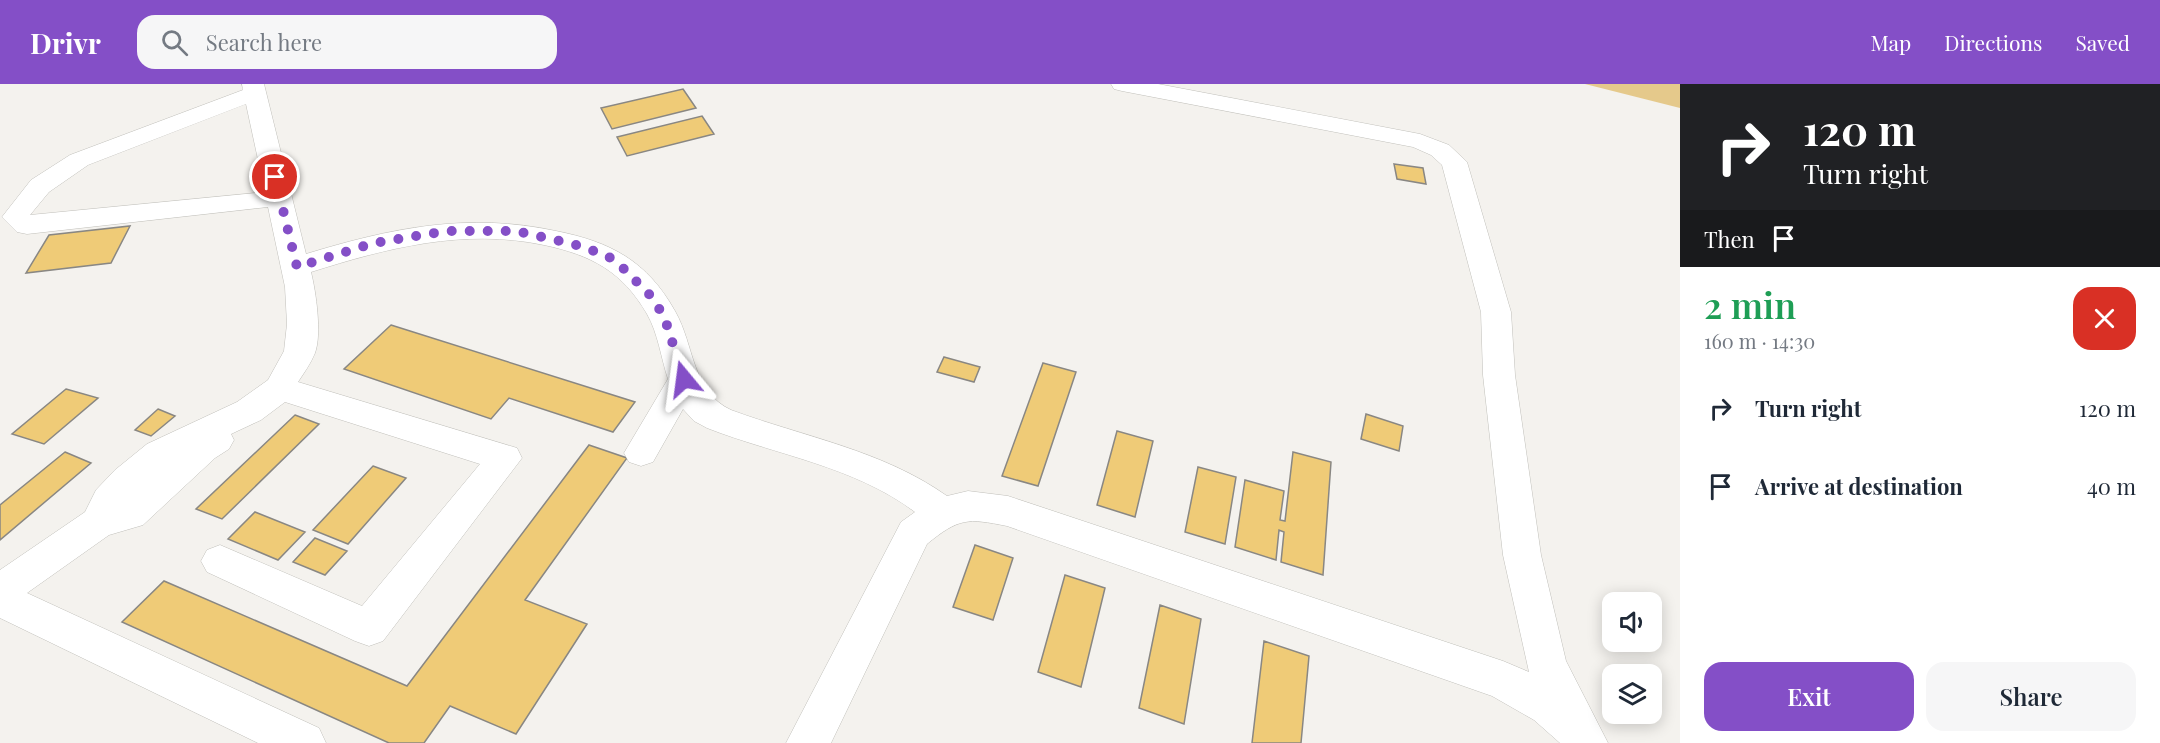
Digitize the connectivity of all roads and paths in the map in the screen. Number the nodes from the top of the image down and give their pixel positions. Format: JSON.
{"nodes":[{"id":1,"x":1122,"y":84,"type":"edge"},
{"id":2,"x":254,"y":89,"type":"edge"},
{"id":3,"x":280,"y":198,"type":"junction"},
{"id":4,"x":297,"y":267,"type":"junction"},
{"id":5,"x":684,"y":379,"type":"junction"},
{"id":6,"x":273,"y":394,"type":"junction"},
{"id":7,"x":641,"y":453,"type":"dead end"},
{"id":8,"x":943,"y":513,"type":"junction"},
{"id":9,"x":220,"y":561,"type":"dead end"},
{"id":10,"x":0,"y":591,"type":"edge"},
{"id":11,"x":0,"y":599,"type":"edge"},
{"id":12,"x":1581,"y":734,"type":"edge"},
{"id":13,"x":304,"y":743,"type":"edge"},
{"id":14,"x":808,"y":743,"type":"edge"}],
"edges":[{"from":1,"to":12,"type":"street"},
{"from":2,"to":3,"type":"street"},
{"from":2,"to":3,"type":"street"},
{"from":3,"to":4,"type":"street"},
{"from":4,"to":5,"type":"street"},
{"from":4,"to":6,"type":"street"},
{"from":5,"to":7,"type":"street"},
{"from":5,"to":8,"type":"street"},
{"from":6,"to":9,"type":"street"},
{"from":6,"to":10,"type":"street"},
{"from":8,"to":12,"type":"street"},
{"from":8,"to":14,"type":"street"},
{"from":11,"to":13,"type":"street"}]}
